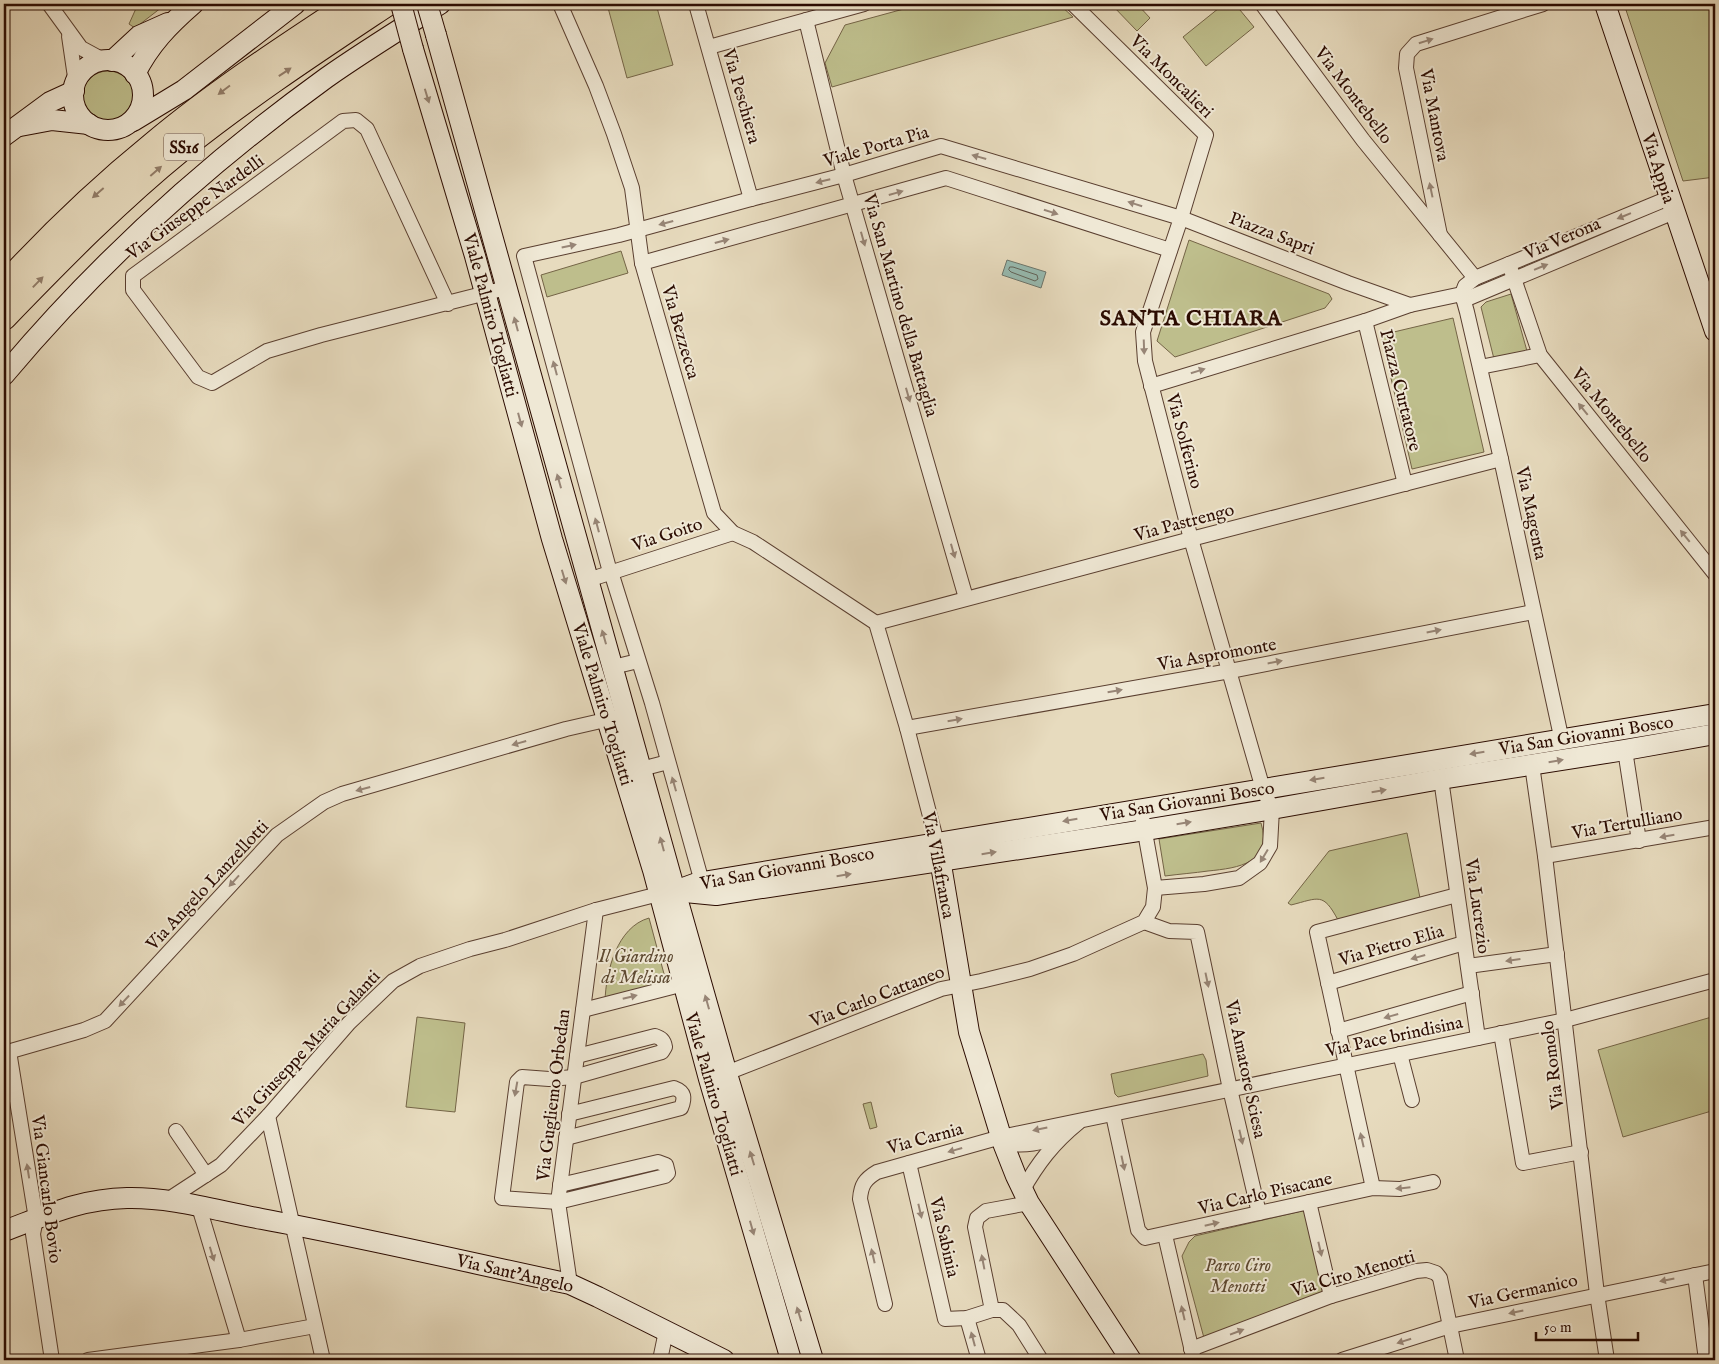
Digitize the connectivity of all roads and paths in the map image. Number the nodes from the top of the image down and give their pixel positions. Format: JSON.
{"nodes":[{"id":1,"x":49,"y":4,"type":"edge"},
{"id":2,"x":193,"y":4,"type":"edge"},
{"id":3,"x":295,"y":4,"type":"edge"},
{"id":4,"x":351,"y":4,"type":"edge"},
{"id":5,"x":386,"y":4,"type":"edge"},
{"id":6,"x":401,"y":4,"type":"edge"},
{"id":7,"x":427,"y":4,"type":"edge"},
{"id":8,"x":440,"y":4,"type":"edge"},
{"id":9,"x":560,"y":4,"type":"edge"},
{"id":10,"x":696,"y":4,"type":"edge"},
{"id":11,"x":864,"y":4,"type":"edge"},
{"id":12,"x":1073,"y":4,"type":"edge"},
{"id":13,"x":1262,"y":4,"type":"edge"},
{"id":14,"x":1544,"y":4,"type":"edge"},
{"id":15,"x":1605,"y":4,"type":"edge"},
{"id":16,"x":176,"y":19,"type":"junction"},
{"id":17,"x":806,"y":20,"type":"junction"},
{"id":18,"x":69,"y":32,"type":"junction"},
{"id":19,"x":709,"y":47,"type":"junction"},
{"id":20,"x":109,"y":61,"type":"junction"},
{"id":21,"x":138,"y":78,"type":"junction"},
{"id":22,"x":75,"y":88,"type":"junction"},
{"id":23,"x":184,"y":90,"type":"junction"},
{"id":24,"x":130,"y":122,"type":"junction"},
{"id":25,"x":89,"y":124,"type":"junction"},
{"id":26,"x":9,"y":128,"type":"edge"},
{"id":27,"x":844,"y":176,"type":"junction"},
{"id":28,"x":751,"y":199,"type":"junction"},
{"id":29,"x":853,"y":205,"type":"junction"},
{"id":30,"x":1672,"y":205,"type":"junction"},
{"id":31,"x":1181,"y":218,"type":"junction"},
{"id":32,"x":637,"y":230,"type":"junction"},
{"id":33,"x":1441,"y":238,"type":"junction"},
{"id":34,"x":1170,"y":250,"type":"junction"},
{"id":35,"x":642,"y":263,"type":"junction"},
{"id":36,"x":1509,"y":264,"type":"junction"},
{"id":37,"x":1474,"y":278,"type":"junction"},
{"id":38,"x":1514,"y":279,"type":"junction"},
{"id":39,"x":1348,"y":283,"type":"joint"},
{"id":40,"x":4,"y":286,"type":"edge"},
{"id":41,"x":506,"y":288,"type":"junction"},
{"id":42,"x":485,"y":294,"type":"junction"},
{"id":43,"x":1463,"y":297,"type":"junction"},
{"id":44,"x":448,"y":304,"type":"junction"},
{"id":45,"x":1410,"y":306,"type":"junction"},
{"id":46,"x":4,"y":317,"type":"edge"},
{"id":47,"x":1365,"y":321,"type":"junction"},
{"id":48,"x":1715,"y":331,"type":"edge"},
{"id":49,"x":1540,"y":355,"type":"junction"},
{"id":50,"x":1480,"y":367,"type":"junction"},
{"id":51,"x":4,"y":375,"type":"edge"},
{"id":52,"x":1151,"y":386,"type":"junction"},
{"id":53,"x":1501,"y":460,"type":"junction"},
{"id":54,"x":1405,"y":484,"type":"junction"},
{"id":55,"x":733,"y":533,"type":"junction"},
{"id":56,"x":1191,"y":539,"type":"junction"},
{"id":57,"x":611,"y":572,"type":"junction"},
{"id":58,"x":1715,"y":574,"type":"edge"},
{"id":59,"x":588,"y":580,"type":"junction"},
{"id":60,"x":966,"y":598,"type":"junction"},
{"id":61,"x":1533,"y":612,"type":"junction"},
{"id":62,"x":876,"y":623,"type":"junction"},
{"id":63,"x":638,"y":661,"type":"junction"},
{"id":64,"x":613,"y":667,"type":"junction"},
{"id":65,"x":1230,"y":671,"type":"junction"},
{"id":66,"x":1715,"y":714,"type":"edge"},
{"id":67,"x":617,"y":717,"type":"junction"},
{"id":68,"x":907,"y":728,"type":"junction"},
{"id":69,"x":1715,"y":734,"type":"edge"},
{"id":70,"x":1562,"y":740,"type":"junction"},
{"id":71,"x":1625,"y":750,"type":"junction"},
{"id":72,"x":668,"y":762,"type":"junction"},
{"id":73,"x":1532,"y":765,"type":"junction"},
{"id":74,"x":641,"y":768,"type":"junction"},
{"id":75,"x":1441,"y":779,"type":"junction"},
{"id":76,"x":1263,"y":788,"type":"junction"},
{"id":77,"x":1140,"y":808,"type":"junction"},
{"id":78,"x":1272,"y":809,"type":"junction"},
{"id":79,"x":1715,"y":827,"type":"edge"},
{"id":80,"x":1145,"y":830,"type":"junction"},
{"id":81,"x":1639,"y":841,"type":"junction"},
{"id":82,"x":939,"y":851,"type":"junction"},
{"id":83,"x":1545,"y":856,"type":"junction"},
{"id":84,"x":702,"y":882,"type":"junction"},
{"id":85,"x":1155,"y":888,"type":"junction"},
{"id":86,"x":667,"y":893,"type":"junction"},
{"id":87,"x":1457,"y":895,"type":"junction"},
{"id":88,"x":596,"y":910,"type":"junction"},
{"id":89,"x":1144,"y":922,"type":"junction"},
{"id":90,"x":1464,"y":943,"type":"junction"},
{"id":91,"x":1558,"y":954,"type":"junction"},
{"id":92,"x":1468,"y":966,"type":"junction"},
{"id":93,"x":1715,"y":980,"type":"edge"},
{"id":94,"x":1328,"y":983,"type":"junction"},
{"id":95,"x":684,"y":984,"type":"junction"},
{"id":96,"x":960,"y":985,"type":"junction"},
{"id":97,"x":1472,"y":993,"type":"junction"},
{"id":98,"x":583,"y":1010,"type":"junction"},
{"id":99,"x":1565,"y":1020,"type":"junction"},
{"id":100,"x":1338,"y":1031,"type":"junction"},
{"id":101,"x":1501,"y":1033,"type":"junction"},
{"id":102,"x":1478,"y":1038,"type":"junction"},
{"id":103,"x":7,"y":1052,"type":"edge"},
{"id":104,"x":1400,"y":1054,"type":"junction"},
{"id":105,"x":577,"y":1056,"type":"junction"},
{"id":106,"x":1345,"y":1065,"type":"junction"},
{"id":107,"x":574,"y":1077,"type":"junction"},
{"id":108,"x":718,"y":1077,"type":"junction"},
{"id":109,"x":1230,"y":1089,"type":"junction"},
{"id":110,"x":1412,"y":1100,"type":"dead end"},
{"id":111,"x":569,"y":1114,"type":"junction"},
{"id":112,"x":1112,"y":1115,"type":"junction"},
{"id":113,"x":268,"y":1116,"type":"junction"},
{"id":114,"x":1079,"y":1122,"type":"junction"},
{"id":115,"x":176,"y":1131,"type":"dead end"},
{"id":116,"x":1062,"y":1136,"type":"junction"},
{"id":117,"x":566,"y":1138,"type":"junction"},
{"id":118,"x":1002,"y":1140,"type":"junction"},
{"id":119,"x":1581,"y":1152,"type":"junction"},
{"id":120,"x":909,"y":1163,"type":"junction"},
{"id":121,"x":206,"y":1175,"type":"junction"},
{"id":122,"x":1433,"y":1182,"type":"dead end"},
{"id":123,"x":560,"y":1185,"type":"junction"},
{"id":124,"x":1373,"y":1188,"type":"junction"},
{"id":125,"x":1026,"y":1197,"type":"junction"},
{"id":126,"x":166,"y":1201,"type":"junction"},
{"id":127,"x":558,"y":1202,"type":"junction"},
{"id":128,"x":1309,"y":1202,"type":"junction"},
{"id":129,"x":199,"y":1207,"type":"junction"},
{"id":130,"x":1259,"y":1214,"type":"junction"},
{"id":131,"x":36,"y":1219,"type":"junction"},
{"id":132,"x":292,"y":1224,"type":"junction"},
{"id":133,"x":4,"y":1231,"type":"edge"},
{"id":134,"x":1165,"y":1235,"type":"junction"},
{"id":135,"x":1715,"y":1271,"type":"edge"},
{"id":136,"x":1695,"y":1275,"type":"junction"},
{"id":137,"x":570,"y":1284,"type":"junction"},
{"id":138,"x":1597,"y":1294,"type":"junction"},
{"id":139,"x":1331,"y":1296,"type":"junction"},
{"id":140,"x":885,"y":1304,"type":"dead end"},
{"id":141,"x":998,"y":1310,"type":"junction"},
{"id":142,"x":967,"y":1318,"type":"junction"},
{"id":143,"x":316,"y":1326,"type":"junction"},
{"id":144,"x":1450,"y":1326,"type":"junction"},
{"id":145,"x":666,"y":1331,"type":"junction"},
{"id":146,"x":238,"y":1340,"type":"junction"},
{"id":147,"x":1193,"y":1355,"type":"edge"},
{"id":148,"x":52,"y":1360,"type":"edge"},
{"id":149,"x":88,"y":1360,"type":"edge"},
{"id":150,"x":324,"y":1360,"type":"edge"},
{"id":151,"x":660,"y":1360,"type":"edge"},
{"id":152,"x":724,"y":1360,"type":"edge"},
{"id":153,"x":791,"y":1360,"type":"edge"},
{"id":154,"x":813,"y":1360,"type":"edge"},
{"id":155,"x":979,"y":1360,"type":"edge"},
{"id":156,"x":1041,"y":1360,"type":"edge"},
{"id":157,"x":1131,"y":1360,"type":"edge"},
{"id":158,"x":1342,"y":1360,"type":"edge"},
{"id":159,"x":1457,"y":1360,"type":"edge"},
{"id":160,"x":1607,"y":1360,"type":"edge"},
{"id":161,"x":1706,"y":1360,"type":"edge"}],
"edges":[{"from":1,"to":18,"type":"street"},
{"from":2,"to":16,"type":"street"},
{"from":3,"to":23,"type":"street"},
{"from":4,"to":40,"type":"highway","number":"SS16","one_way":true},
{"from":46,"to":5,"type":"highway","number":"SS16","one_way":true},
{"from":6,"to":42,"type":"street","name":"Viale Palmiro Togliatti","one_way":true,"bridge":true},
{"from":7,"to":41,"type":"street","name":"Viale Palmiro Togliatti","bridge":true},
{"from":8,"to":51,"type":"street"},
{"from":9,"to":32,"type":"street","name":"Via Bezzecca"},
{"from":10,"to":19,"type":"street","name":"Via Peschiera"},
{"from":11,"to":17,"type":"street"},
{"from":12,"to":31,"type":"street","name":"Via Moncalieri"},
{"from":13,"to":33,"type":"street","name":"Via Montebello"},
{"from":33,"to":14,"type":"street","name":"Via Mantova","one_way":true},
{"from":15,"to":30,"type":"street","name":"Via Appia"},
{"from":16,"to":20,"type":"street"},
{"from":16,"to":21,"type":"street"},
{"from":17,"to":19,"type":"street"},
{"from":17,"to":27,"type":"street","name":"Via San Martino della Battaglia"},
{"from":18,"to":20,"type":"street"},
{"from":18,"to":22,"type":"street"},
{"from":19,"to":28,"type":"street","name":"Via Peschiera"},
{"from":20,"to":21,"type":"street"},
{"from":20,"to":22,"type":"street"},
{"from":21,"to":23,"type":"street"},
{"from":21,"to":24,"type":"street"},
{"from":22,"to":25,"type":"street"},
{"from":22,"to":26,"type":"street"},
{"from":23,"to":24,"type":"street"},
{"from":24,"to":25,"type":"street"},
{"from":25,"to":26,"type":"street"},
{"from":27,"to":28,"type":"street","name":"Viale Porta Pia","one_way":true},
{"from":27,"to":29,"type":"street","name":"Via San Martino della Battaglia"},
{"from":31,"to":27,"type":"street","name":"Viale Porta Pia","one_way":true},
{"from":28,"to":32,"type":"street","name":"Viale Porta Pia","one_way":true},
{"from":29,"to":34,"type":"street","one_way":true},
{"from":35,"to":29,"type":"street","one_way":true},
{"from":29,"to":60,"type":"street","name":"Via San Martino della Battaglia","one_way":true},
{"from":30,"to":36,"type":"street","name":"Via Verona","one_way":true},
{"from":38,"to":30,"type":"street","name":"Via Verona","one_way":true},
{"from":30,"to":48,"type":"street","name":"Via Appia"},
{"from":31,"to":34,"type":"street","name":"Via Solferino"},
{"from":31,"to":39,"type":"street","name":"Piazza Sapri"},
{"from":32,"to":35,"type":"street","name":"Via Bezzecca"},
{"from":57,"to":32,"type":"street","one_way":true},
{"from":33,"to":37,"type":"street","name":"Via Montebello"},
{"from":34,"to":52,"type":"street","name":"Via Solferino","one_way":true},
{"from":35,"to":55,"type":"street","name":"Via Bezzecca"},
{"from":36,"to":37,"type":"street","name":"Via Verona"},
{"from":36,"to":38,"type":"street","name":"Via Montebello"},
{"from":37,"to":43,"type":"street"},
{"from":38,"to":43,"type":"street","name":"Via Verona"},
{"from":38,"to":49,"type":"street","name":"Via Montebello"},
{"from":39,"to":45,"type":"street","name":"Piazza Curtatore"},
{"from":41,"to":42,"type":"street","name":"Via Giuseppe Nardelli"},
{"from":59,"to":41,"type":"street","name":"Viale Palmiro Togliatti","one_way":true},
{"from":42,"to":44,"type":"street","name":"Via Giuseppe Nardelli"},
{"from":42,"to":67,"type":"street","name":"Viale Palmiro Togliatti","one_way":true},
{"from":43,"to":45,"type":"street","name":"Piazza Curtatore"},
{"from":43,"to":50,"type":"street","name":"Via Magenta"},
{"from":44,"to":44,"type":"street","name":"Via Giuseppe Nardelli"},
{"from":45,"to":47,"type":"street","name":"Piazza Curtatore"},
{"from":52,"to":47,"type":"street","one_way":true},
{"from":47,"to":54,"type":"street","name":"Piazza Curtatore"},
{"from":49,"to":50,"type":"street"},
{"from":58,"to":49,"type":"street","name":"Via Montebello","one_way":true},
{"from":50,"to":53,"type":"street","name":"Via Magenta"},
{"from":52,"to":56,"type":"street","name":"Via Solferino"},
{"from":53,"to":54,"type":"street","name":"Via Pastrengo"},
{"from":53,"to":61,"type":"street","name":"Via Magenta"},
{"from":54,"to":56,"type":"street","name":"Via Pastrengo"},
{"from":55,"to":57,"type":"street","name":"Via Goito"},
{"from":55,"to":62,"type":"street","name":"Via Bezzecca"},
{"from":56,"to":60,"type":"street","name":"Via Pastrengo"},
{"from":56,"to":65,"type":"street","name":"Via Solferino"},
{"from":57,"to":59,"type":"street"},
{"from":57,"to":63,"type":"street"},
{"from":64,"to":59,"type":"street","name":"Viale Palmiro Togliatti","one_way":true},
{"from":60,"to":62,"type":"street","name":"Via Pastrengo"},
{"from":65,"to":61,"type":"street","name":"Via Aspromonte","one_way":true},
{"from":61,"to":70,"type":"street","name":"Via Magenta"},
{"from":62,"to":68,"type":"street","name":"Via Villafranca"},
{"from":63,"to":64,"type":"street"},
{"from":63,"to":72,"type":"street"},
{"from":64,"to":67,"type":"street","name":"Viale Palmiro Togliatti"},
{"from":68,"to":65,"type":"street","name":"Via Aspromonte","one_way":true},
{"from":65,"to":76,"type":"street","name":"Via Solferino"},
{"from":66,"to":70,"type":"street","name":"Via San Giovanni Bosco"},
{"from":67,"to":74,"type":"street","name":"Viale Palmiro Togliatti"},
{"from":67,"to":86,"type":"street","name":"Viale Palmiro Togliatti"},
{"from":67,"to":103,"type":"street","name":"Via Angelo Lanzellotti","one_way":true},
{"from":68,"to":82,"type":"street","name":"Via Villafranca"},
{"from":69,"to":71,"type":"street","name":"Via San Giovanni Bosco"},
{"from":70,"to":76,"type":"street","name":"Via San Giovanni Bosco","one_way":true},
{"from":73,"to":71,"type":"street","name":"Via San Giovanni Bosco","one_way":true},
{"from":71,"to":81,"type":"street"},
{"from":72,"to":74,"type":"street"},
{"from":84,"to":72,"type":"street","one_way":true},
{"from":73,"to":75,"type":"street","name":"Via San Giovanni Bosco"},
{"from":73,"to":83,"type":"street","name":"Via Romolo"},
{"from":86,"to":74,"type":"street","name":"Viale Palmiro Togliatti","one_way":true},
{"from":78,"to":75,"type":"street","name":"Via San Giovanni Bosco","one_way":true},
{"from":75,"to":87,"type":"street","name":"Via Lucrezio"},
{"from":76,"to":77,"type":"street","name":"Via San Giovanni Bosco"},
{"from":76,"to":78,"type":"street"},
{"from":77,"to":80,"type":"street"},
{"from":77,"to":82,"type":"street","name":"Via San Giovanni Bosco","one_way":true},
{"from":80,"to":78,"type":"street","name":"Via San Giovanni Bosco","one_way":true},
{"from":78,"to":85,"type":"street","one_way":true},
{"from":79,"to":81,"type":"street","name":"Via Tertulliano","one_way":true},
{"from":82,"to":80,"type":"street","name":"Via San Giovanni Bosco","one_way":true},
{"from":80,"to":85,"type":"street"},
{"from":81,"to":83,"type":"street","name":"Via Tertulliano"},
{"from":82,"to":84,"type":"street","name":"Via San Giovanni Bosco"},
{"from":86,"to":82,"type":"street","one_way":true},
{"from":82,"to":96,"type":"street","name":"Via Villafranca"},
{"from":83,"to":91,"type":"street","name":"Via Romolo"},
{"from":84,"to":86,"type":"street","name":"Via San Giovanni Bosco"},
{"from":85,"to":89,"type":"street"},
{"from":86,"to":88,"type":"street","name":"Via Giuseppe Maria Galanti"},
{"from":86,"to":95,"type":"street","name":"Viale Palmiro Togliatti"},
{"from":108,"to":86,"type":"street","name":"Viale Palmiro Togliatti","one_way":true},
{"from":87,"to":90,"type":"street","name":"Via Lucrezio"},
{"from":87,"to":94,"type":"street"},
{"from":88,"to":98,"type":"street","name":"Via Gugliemo Orbedan"},
{"from":88,"to":113,"type":"street","name":"Via Giuseppe Maria Galanti"},
{"from":89,"to":96,"type":"street","name":"Via Carlo Cattaneo"},
{"from":89,"to":109,"type":"street","name":"Via Amatore Sciesa","one_way":true},
{"from":90,"to":92,"type":"street","name":"Via Lucrezio"},
{"from":90,"to":94,"type":"street","name":"Via Pietro Elia","one_way":true},
{"from":91,"to":92,"type":"street","one_way":true},
{"from":91,"to":99,"type":"street","name":"Via Romolo"},
{"from":92,"to":97,"type":"street","name":"Via Lucrezio"},
{"from":93,"to":99,"type":"street","name":"Via Pace brindisina"},
{"from":94,"to":100,"type":"street"},
{"from":98,"to":95,"type":"street","one_way":true},
{"from":95,"to":108,"type":"street","name":"Viale Palmiro Togliatti"},
{"from":96,"to":108,"type":"street","name":"Via Carlo Cattaneo"},
{"from":96,"to":118,"type":"street","name":"Via Villafranca"},
{"from":97,"to":100,"type":"street","one_way":true},
{"from":97,"to":102,"type":"street","name":"Via Lucrezio"},
{"from":98,"to":105,"type":"street","name":"Via Gugliemo Orbedan"},
{"from":99,"to":101,"type":"street","name":"Via Pace brindisina"},
{"from":99,"to":119,"type":"street","name":"Via Romolo"},
{"from":100,"to":106,"type":"street"},
{"from":101,"to":102,"type":"street","name":"Via Pace brindisina"},
{"from":101,"to":119,"type":"street"},
{"from":102,"to":104,"type":"street","name":"Via Pace brindisina"},
{"from":131,"to":103,"type":"street","name":"Via Giancarlo Bovio","one_way":true},
{"from":104,"to":106,"type":"street","name":"Via Pace brindisina"},
{"from":104,"to":110,"type":"street"},
{"from":105,"to":107,"type":"street","name":"Via Gugliemo Orbedan"},
{"from":105,"to":107,"type":"street"},
{"from":106,"to":109,"type":"street","name":"Via Pace brindisina"},
{"from":124,"to":106,"type":"street","one_way":true},
{"from":107,"to":111,"type":"street","name":"Via Gugliemo Orbedan"},
{"from":107,"to":127,"type":"street","one_way":true},
{"from":108,"to":153,"type":"street","name":"Viale Palmiro Togliatti","one_way":true},
{"from":154,"to":108,"type":"street","name":"Viale Palmiro Togliatti","one_way":true},
{"from":109,"to":112,"type":"street","name":"Via Pace brindisina"},
{"from":109,"to":130,"type":"street","name":"Via Amatore Sciesa","one_way":true},
{"from":111,"to":117,"type":"street","name":"Via Gugliemo Orbedan"},
{"from":111,"to":117,"type":"street"},
{"from":112,"to":114,"type":"street","name":"Via Pace brindisina"},
{"from":112,"to":134,"type":"street","name":"Via Carlo Pisacane","one_way":true},
{"from":113,"to":121,"type":"street","name":"Via Giuseppe Maria Galanti"},
{"from":113,"to":132,"type":"street"},
{"from":114,"to":116,"type":"street","name":"Via Pace brindisina"},
{"from":114,"to":118,"type":"street","name":"Via Pace brindisina","one_way":true},
{"from":115,"to":121,"type":"street"},
{"from":116,"to":118,"type":"street","name":"Via Pace brindisina"},
{"from":116,"to":125,"type":"street","name":"Via Pace brindisina"},
{"from":117,"to":123,"type":"street","name":"Via Gugliemo Orbedan"},
{"from":118,"to":120,"type":"street","name":"Via Carnia","one_way":true},
{"from":118,"to":125,"type":"street","name":"Via Villafranca"},
{"from":119,"to":138,"type":"street","name":"Via Romolo"},
{"from":140,"to":120,"type":"street","name":"Via Carnia","one_way":true},
{"from":120,"to":142,"type":"street","name":"Via Sabinia","one_way":true},
{"from":121,"to":126,"type":"street","name":"Via Giuseppe Maria Galanti"},
{"from":122,"to":124,"type":"street","name":"Via Carlo Pisacane","one_way":true},
{"from":123,"to":127,"type":"street","name":"Via Gugliemo Orbedan"},
{"from":123,"to":127,"type":"street"},
{"from":124,"to":128,"type":"street","name":"Via Carlo Pisacane"},
{"from":141,"to":125,"type":"street","one_way":true},
{"from":125,"to":157,"type":"street","name":"Via Villafranca"},
{"from":126,"to":129,"type":"street","name":"Via Sant'Angelo"},
{"from":126,"to":131,"type":"street","name":"Via Sant'Angelo"},
{"from":127,"to":137,"type":"street","name":"Via Gugliemo Orbedan"},
{"from":128,"to":130,"type":"street","name":"Via Carlo Pisacane"},
{"from":128,"to":139,"type":"street","one_way":true},
{"from":129,"to":132,"type":"street","name":"Via Sant'Angelo"},
{"from":129,"to":146,"type":"street","one_way":true},
{"from":134,"to":130,"type":"street","name":"Via Carlo Pisacane","one_way":true},
{"from":131,"to":133,"type":"street","name":"Via Sant'Angelo"},
{"from":131,"to":148,"type":"street","name":"Via Giancarlo Bovio"},
{"from":132,"to":137,"type":"street","name":"Via Sant'Angelo"},
{"from":132,"to":143,"type":"street"},
{"from":147,"to":134,"type":"street","one_way":true},
{"from":135,"to":136,"type":"street","name":"Via Germanico"},
{"from":136,"to":138,"type":"street","name":"Via Germanico","one_way":true},
{"from":136,"to":161,"type":"street"},
{"from":137,"to":145,"type":"street","name":"Via Sant'Angelo"},
{"from":138,"to":144,"type":"street","name":"Via Germanico","one_way":true},
{"from":138,"to":160,"type":"street","name":"Via Romolo"},
{"from":139,"to":144,"type":"street","name":"Via Ciro Menotti"},
{"from":147,"to":139,"type":"street","name":"Via Ciro Menotti","one_way":true},
{"from":141,"to":142,"type":"street"},
{"from":141,"to":156,"type":"street"},
{"from":155,"to":142,"type":"street","one_way":true},
{"from":143,"to":146,"type":"street"},
{"from":143,"to":150,"type":"street"},
{"from":144,"to":158,"type":"street","name":"Via Germanico","one_way":true},
{"from":144,"to":159,"type":"street"},
{"from":145,"to":151,"type":"street"},
{"from":145,"to":152,"type":"street","name":"Via Sant'Angelo"},
{"from":146,"to":149,"type":"street"}]}
